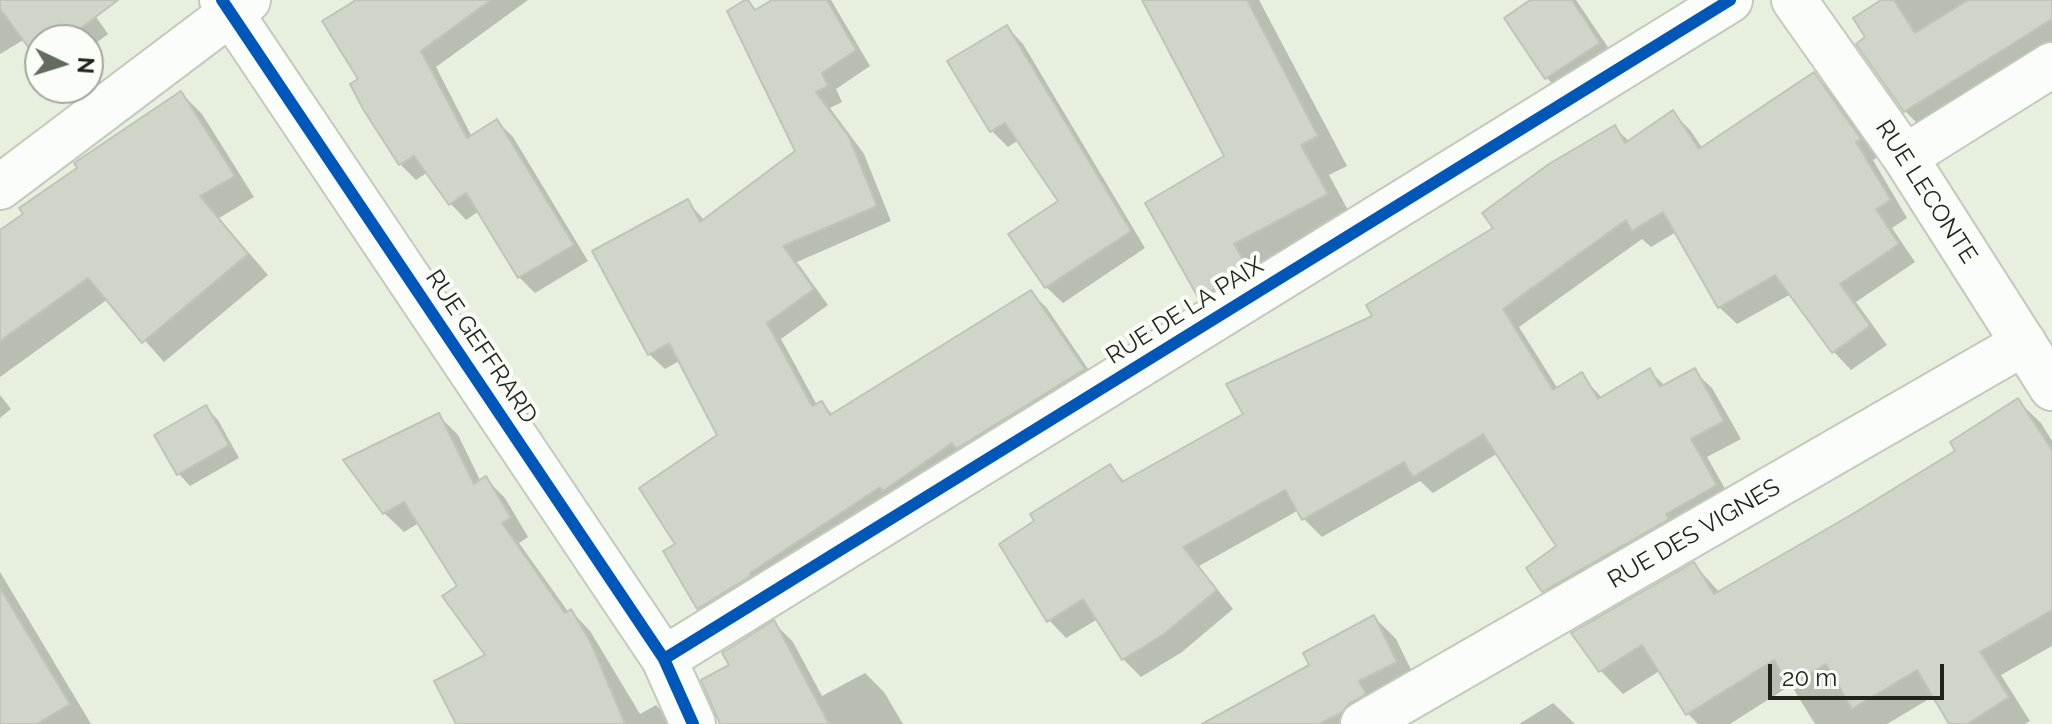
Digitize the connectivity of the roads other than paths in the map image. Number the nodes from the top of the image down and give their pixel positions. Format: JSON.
{"nodes":[{"id":1,"x":1730,"y":0,"type":"edge"},
{"id":2,"x":1794,"y":0,"type":"edge"},
{"id":3,"x":233,"y":4,"type":"edge"},
{"id":4,"x":2052,"y":65,"type":"edge"},
{"id":5,"x":1905,"y":157,"type":"junction"},
{"id":6,"x":0,"y":187,"type":"edge"},
{"id":7,"x":2024,"y":343,"type":"junction"},
{"id":8,"x":2052,"y":388,"type":"edge"},
{"id":9,"x":664,"y":659,"type":"junction"},
{"id":10,"x":693,"y":724,"type":"edge"},
{"id":11,"x":1363,"y":724,"type":"edge"}],
"edges":[{"from":1,"to":9,"type":"street","name":"RUE DE LA PAIX"},
{"from":2,"to":5,"type":"street","name":"RUE LECONTE"},
{"from":3,"to":6,"type":"street"},
{"from":3,"to":9,"type":"street","name":"RUE GEFFRARD"},
{"from":4,"to":5,"type":"street"},
{"from":5,"to":7,"type":"street","name":"RUE LECONTE"},
{"from":7,"to":8,"type":"street","name":"RUE LECONTE"},
{"from":7,"to":11,"type":"street","name":"RUE DES VIGNES"},
{"from":9,"to":10,"type":"street","name":"RUE GEFFRARD"}]}
